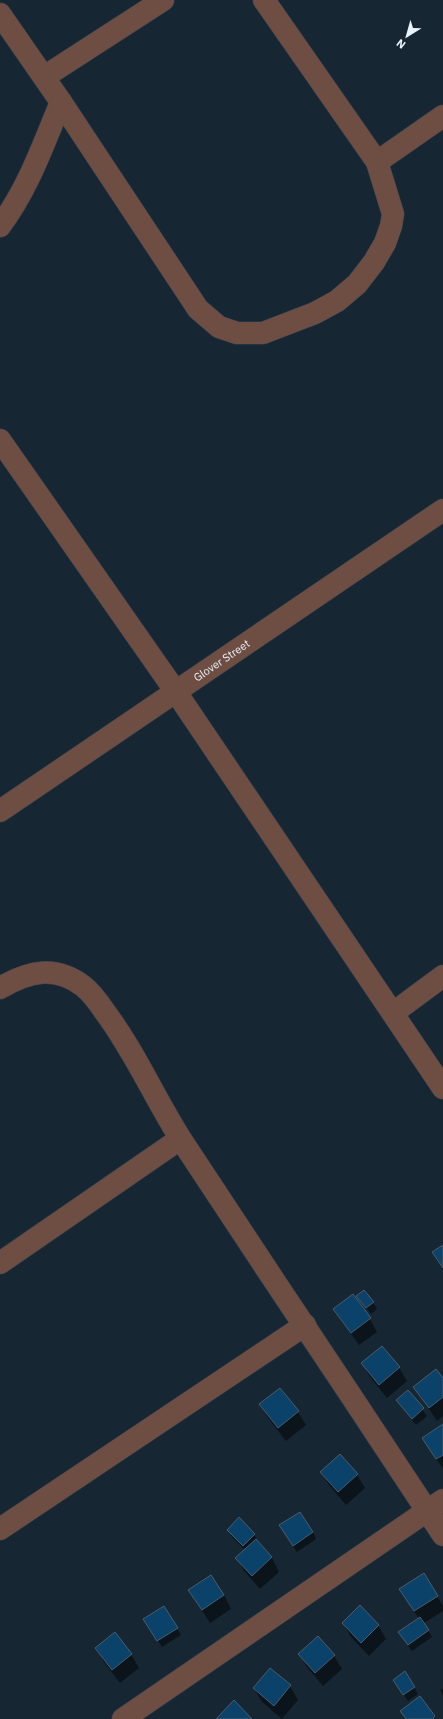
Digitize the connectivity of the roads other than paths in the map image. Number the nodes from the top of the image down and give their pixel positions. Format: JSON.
{"nodes":[{"id":1,"x":163,"y":0,"type":"edge"},
{"id":2,"x":264,"y":0,"type":"edge"},
{"id":3,"x":0,"y":14,"type":"edge"},
{"id":4,"x":44,"y":77,"type":"junction"},
{"id":5,"x":61,"y":102,"type":"junction"},
{"id":6,"x":443,"y":116,"type":"edge"},
{"id":7,"x":377,"y":162,"type":"junction"},
{"id":8,"x":0,"y":226,"type":"edge"},
{"id":9,"x":0,"y":440,"type":"edge"},
{"id":10,"x":443,"y":510,"type":"edge"},
{"id":11,"x":176,"y":692,"type":"junction"},
{"id":12,"x":0,"y":811,"type":"edge"},
{"id":13,"x":443,"y":976,"type":"edge"},
{"id":14,"x":0,"y":988,"type":"edge"},
{"id":15,"x":392,"y":1012,"type":"junction"},
{"id":16,"x":443,"y":1088,"type":"edge"},
{"id":17,"x":180,"y":1139,"type":"junction"},
{"id":18,"x":0,"y":1263,"type":"edge"},
{"id":19,"x":305,"y":1325,"type":"junction"},
{"id":20,"x":435,"y":1505,"type":"edge"},
{"id":21,"x":0,"y":1529,"type":"edge"},
{"id":22,"x":443,"y":1535,"type":"edge"},
{"id":23,"x":123,"y":1719,"type":"edge"}],
"edges":[{"from":1,"to":4,"type":"street"},
{"from":2,"to":7,"type":"street"},
{"from":3,"to":4,"type":"street"},
{"from":4,"to":5,"type":"street"},
{"from":5,"to":7,"type":"street"},
{"from":5,"to":8,"type":"street"},
{"from":6,"to":7,"type":"street"},
{"from":9,"to":11,"type":"street"},
{"from":10,"to":11,"type":"street","name":"Glover Street"},
{"from":11,"to":12,"type":"street","name":"Glover Street"},
{"from":11,"to":15,"type":"street"},
{"from":13,"to":15,"type":"street"},
{"from":14,"to":17,"type":"street"},
{"from":15,"to":16,"type":"street"},
{"from":17,"to":18,"type":"street"},
{"from":17,"to":19,"type":"street"},
{"from":19,"to":20,"type":"street"},
{"from":19,"to":21,"type":"street"},
{"from":20,"to":22,"type":"street"},
{"from":20,"to":23,"type":"street"}]}
